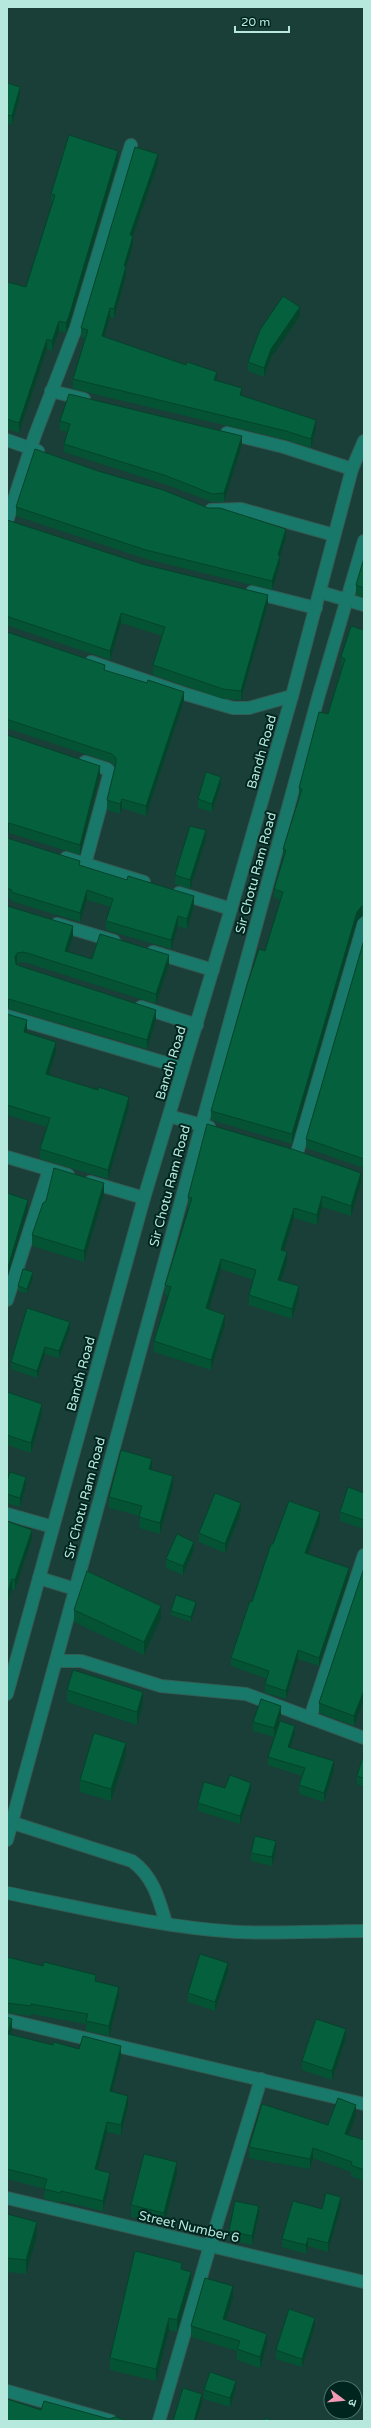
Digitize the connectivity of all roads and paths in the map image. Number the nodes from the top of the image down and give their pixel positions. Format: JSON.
{"nodes":[{"id":1,"x":132,"y":145,"type":"dead end"},
{"id":2,"x":51,"y":392,"type":"junction"},
{"id":3,"x":98,"y":403,"type":"edge"},
{"id":4,"x":214,"y":430,"type":"edge"},
{"id":5,"x":7,"y":440,"type":"edge"},
{"id":6,"x":364,"y":441,"type":"edge"},
{"id":7,"x":31,"y":448,"type":"junction"},
{"id":8,"x":51,"y":455,"type":"edge"},
{"id":9,"x":352,"y":469,"type":"junction"},
{"id":10,"x":198,"y":505,"type":"edge"},
{"id":11,"x":8,"y":518,"type":"edge"},
{"id":12,"x":22,"y":526,"type":"edge"},
{"id":13,"x":334,"y":535,"type":"junction"},
{"id":14,"x":364,"y":540,"type":"edge"},
{"id":15,"x":242,"y":589,"type":"edge"},
{"id":16,"x":320,"y":592,"type":"junction"},
{"id":17,"x":347,"y":600,"type":"junction"},
{"id":18,"x":364,"y":605,"type":"edge"},
{"id":19,"x":316,"y":608,"type":"junction"},
{"id":20,"x":82,"y":659,"type":"edge"},
{"id":21,"x":292,"y":696,"type":"junction"},
{"id":22,"x":72,"y":758,"type":"edge"},
{"id":23,"x":55,"y":855,"type":"edge"},
{"id":24,"x":85,"y":864,"type":"junction"},
{"id":25,"x":231,"y":909,"type":"junction"},
{"id":26,"x":43,"y":920,"type":"edge"},
{"id":27,"x":364,"y":923,"type":"edge"},
{"id":28,"x":124,"y":944,"type":"edge"},
{"id":29,"x":139,"y":948,"type":"edge"},
{"id":30,"x":213,"y":970,"type":"junction"},
{"id":31,"x":128,"y":1003,"type":"edge"},
{"id":32,"x":7,"y":1016,"type":"edge"},
{"id":33,"x":196,"y":1025,"type":"junction"},
{"id":34,"x":184,"y":1068,"type":"junction"},
{"id":35,"x":169,"y":1116,"type":"junction"},
{"id":36,"x":202,"y":1125,"type":"junction"},
{"id":37,"x":224,"y":1132,"type":"edge"},
{"id":38,"x":282,"y":1149,"type":"edge"},
{"id":39,"x":297,"y":1153,"type":"junction"},
{"id":40,"x":7,"y":1157,"type":"edge"},
{"id":41,"x":312,"y":1158,"type":"edge"},
{"id":42,"x":50,"y":1170,"type":"junction"},
{"id":43,"x":144,"y":1198,"type":"junction"},
{"id":44,"x":7,"y":1300,"type":"edge"},
{"id":45,"x":7,"y":1514,"type":"edge"},
{"id":46,"x":53,"y":1527,"type":"junction"},
{"id":47,"x":364,"y":1555,"type":"edge"},
{"id":48,"x":39,"y":1578,"type":"junction"},
{"id":49,"x":75,"y":1589,"type":"junction"},
{"id":50,"x":56,"y":1661,"type":"junction"},
{"id":51,"x":7,"y":1694,"type":"edge"},
{"id":52,"x":310,"y":1718,"type":"junction"},
{"id":53,"x":364,"y":1738,"type":"edge"},
{"id":54,"x":9,"y":1822,"type":"edge"},
{"id":55,"x":7,"y":1840,"type":"edge"},
{"id":56,"x":7,"y":1893,"type":"edge"},
{"id":57,"x":166,"y":1923,"type":"junction"},
{"id":58,"x":364,"y":1931,"type":"edge"},
{"id":59,"x":7,"y":2020,"type":"edge"},
{"id":60,"x":261,"y":2079,"type":"junction"},
{"id":61,"x":364,"y":2104,"type":"edge"},
{"id":62,"x":7,"y":2198,"type":"edge"},
{"id":63,"x":210,"y":2246,"type":"junction"},
{"id":64,"x":364,"y":2282,"type":"edge"},
{"id":65,"x":7,"y":2390,"type":"edge"},
{"id":66,"x":111,"y":2421,"type":"edge"},
{"id":67,"x":159,"y":2421,"type":"edge"}],
"edges":[{"from":1,"to":2,"type":"street"},
{"from":2,"to":3,"type":"street"},
{"from":2,"to":7,"type":"street"},
{"from":4,"to":9,"type":"street"},
{"from":5,"to":7,"type":"street"},
{"from":6,"to":9,"type":"street","name":"Bandh Road"},
{"from":7,"to":8,"type":"street"},
{"from":7,"to":11,"type":"street"},
{"from":9,"to":13,"type":"street","name":"Bandh Road"},
{"from":10,"to":13,"type":"street"},
{"from":11,"to":12,"type":"street"},
{"from":13,"to":16,"type":"street","name":"Bandh Road"},
{"from":14,"to":17,"type":"street","name":"Sir Chotu Ram Road"},
{"from":15,"to":19,"type":"street"},
{"from":16,"to":17,"type":"street"},
{"from":16,"to":19,"type":"street","name":"Bandh Road"},
{"from":17,"to":18,"type":"street"},
{"from":17,"to":36,"type":"street","name":"Sir Chotu Ram Road"},
{"from":19,"to":21,"type":"street","name":"Bandh Road"},
{"from":20,"to":21,"type":"street"},
{"from":21,"to":25,"type":"street","name":"Bandh Road"},
{"from":22,"to":24,"type":"street"},
{"from":23,"to":24,"type":"street"},
{"from":24,"to":25,"type":"street"},
{"from":25,"to":30,"type":"street","name":"Bandh Road"},
{"from":26,"to":28,"type":"street"},
{"from":27,"to":39,"type":"street"},
{"from":29,"to":30,"type":"street"},
{"from":30,"to":33,"type":"street","name":"Bandh Road"},
{"from":31,"to":33,"type":"street"},
{"from":32,"to":34,"type":"street"},
{"from":33,"to":34,"type":"street","name":"Bandh Road"},
{"from":34,"to":35,"type":"street","name":"Bandh Road"},
{"from":35,"to":36,"type":"street"},
{"from":35,"to":43,"type":"street","name":"Bandh Road"},
{"from":36,"to":37,"type":"street"},
{"from":36,"to":49,"type":"street","name":"Sir Chotu Ram Road"},
{"from":38,"to":39,"type":"street"},
{"from":39,"to":41,"type":"street"},
{"from":40,"to":42,"type":"street"},
{"from":42,"to":43,"type":"street"},
{"from":42,"to":44,"type":"street"},
{"from":43,"to":46,"type":"street","name":"Bandh Road"},
{"from":45,"to":46,"type":"street"},
{"from":46,"to":48,"type":"street","name":"Bandh Road"},
{"from":47,"to":52,"type":"street"},
{"from":48,"to":49,"type":"street"},
{"from":48,"to":51,"type":"street","name":"Bandh Road"},
{"from":49,"to":50,"type":"street","name":"Sir Chotu Ram Road"},
{"from":50,"to":52,"type":"street"},
{"from":50,"to":54,"type":"street","name":"Sir Chotu Ram Road"},
{"from":52,"to":53,"type":"street"},
{"from":54,"to":55,"type":"street","name":"Sir Chotu Ram Road"},
{"from":54,"to":57,"type":"street"},
{"from":56,"to":57,"type":"street"},
{"from":57,"to":58,"type":"street"},
{"from":59,"to":60,"type":"street"},
{"from":60,"to":61,"type":"street"},
{"from":60,"to":63,"type":"street"},
{"from":62,"to":63,"type":"street","name":"Street Number 6"},
{"from":63,"to":64,"type":"street","name":"Street Number 6"},
{"from":63,"to":67,"type":"street"},
{"from":65,"to":66,"type":"street"}]}
